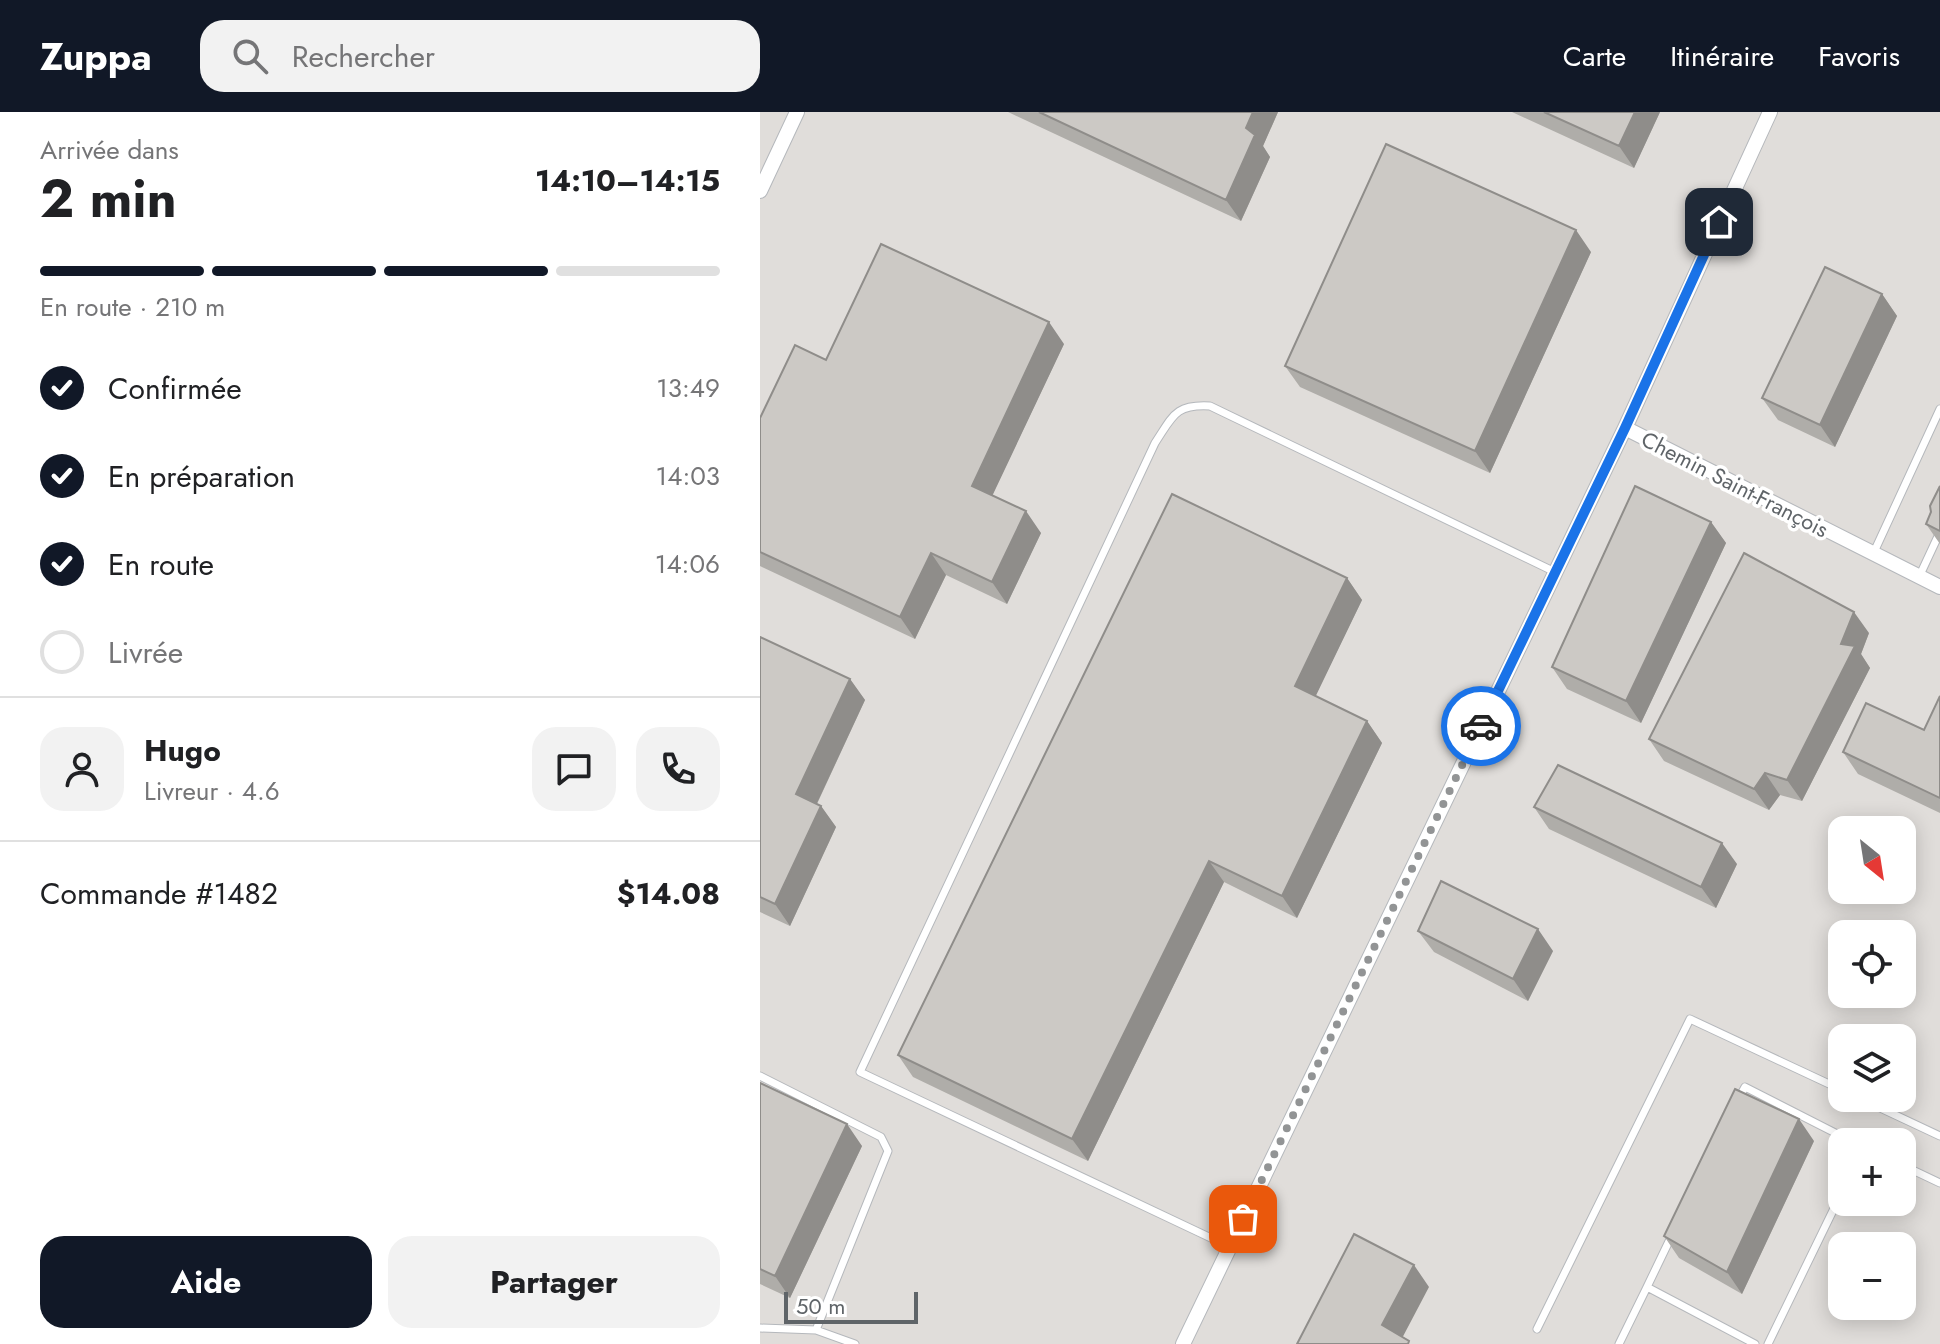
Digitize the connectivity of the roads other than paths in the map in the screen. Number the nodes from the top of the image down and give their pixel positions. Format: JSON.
{"nodes":[{"id":1,"x":797,"y":112,"type":"edge"},
{"id":2,"x":1770,"y":112,"type":"edge"},
{"id":3,"x":760,"y":191,"type":"edge"},
{"id":4,"x":1940,"y":409,"type":"edge"},
{"id":5,"x":1625,"y":428,"type":"junction"},
{"id":6,"x":1940,"y":532,"type":"edge"},
{"id":7,"x":1874,"y":554,"type":"junction"},
{"id":8,"x":1555,"y":572,"type":"junction"},
{"id":9,"x":1919,"y":577,"type":"junction"},
{"id":10,"x":1940,"y":587,"type":"edge"},
{"id":11,"x":760,"y":1076,"type":"edge"},
{"id":12,"x":1828,"y":1083,"type":"edge"},
{"id":13,"x":1738,"y":1101,"type":"edge"},
{"id":14,"x":1889,"y":1112,"type":"edge"},
{"id":15,"x":1828,"y":1129,"type":"edge"},
{"id":16,"x":1940,"y":1136,"type":"edge"},
{"id":17,"x":1916,"y":1172,"type":"edge"},
{"id":18,"x":1940,"y":1183,"type":"edge"},
{"id":19,"x":1830,"y":1216,"type":"edge"},
{"id":20,"x":1675,"y":1230,"type":"edge"},
{"id":21,"x":1230,"y":1247,"type":"junction"},
{"id":22,"x":1647,"y":1287,"type":"junction"},
{"id":23,"x":760,"y":1328,"type":"edge"},
{"id":24,"x":1537,"y":1329,"type":"dead end"},
{"id":25,"x":816,"y":1330,"type":"junction"},
{"id":26,"x":855,"y":1344,"type":"edge"},
{"id":27,"x":1183,"y":1344,"type":"edge"},
{"id":28,"x":1619,"y":1344,"type":"edge"},
{"id":29,"x":1755,"y":1344,"type":"edge"},
{"id":30,"x":1768,"y":1344,"type":"edge"}],
"edges":[{"from":1,"to":3,"type":"street"},
{"from":2,"to":5,"type":"street"},
{"from":4,"to":7,"type":"lane"},
{"from":5,"to":7,"type":"street","name":"Chemin Saint-François"},
{"from":5,"to":8,"type":"street","name":"Chemin Saint-François"},
{"from":6,"to":9,"type":"lane"},
{"from":7,"to":9,"type":"street","name":"Chemin Saint-François"},
{"from":8,"to":21,"type":"street","name":"Chemin Saint-François"},
{"from":8,"to":21,"type":"lane"},
{"from":9,"to":10,"type":"street","name":"Chemin Saint-François"},
{"from":11,"to":25,"type":"lane"},
{"from":12,"to":24,"type":"lane"},
{"from":13,"to":15,"type":"lane"},
{"from":14,"to":16,"type":"lane"},
{"from":17,"to":18,"type":"lane"},
{"from":19,"to":30,"type":"lane"},
{"from":20,"to":22,"type":"lane"},
{"from":21,"to":27,"type":"street","name":"Chemin Saint-François"},
{"from":22,"to":28,"type":"lane"},
{"from":22,"to":29,"type":"lane"},
{"from":23,"to":25,"type":"lane"},
{"from":25,"to":26,"type":"lane"}]}
